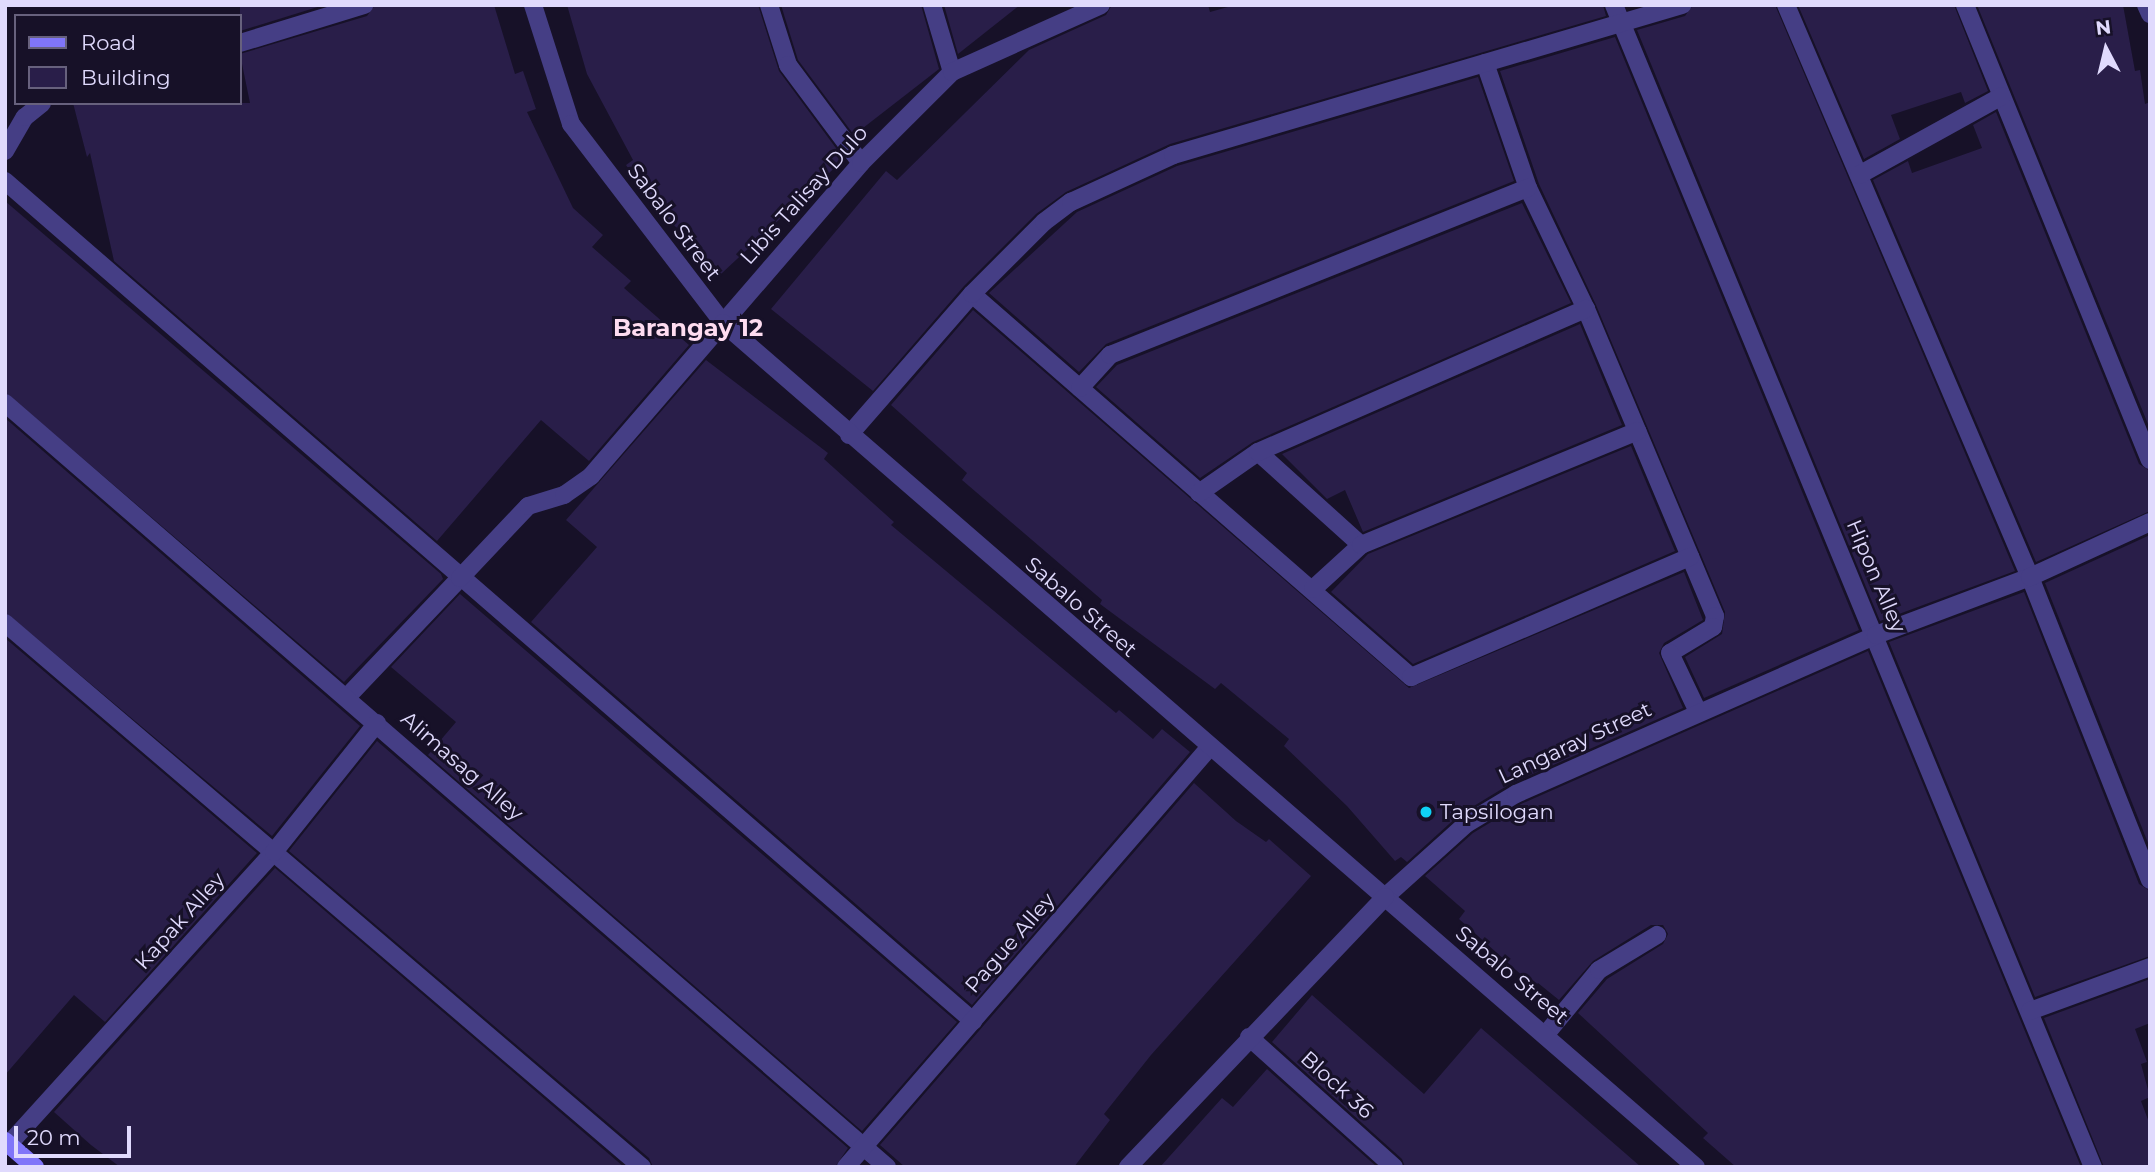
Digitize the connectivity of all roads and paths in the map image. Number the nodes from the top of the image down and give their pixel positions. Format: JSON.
{"nodes":[{"id":1,"x":364,"y":5,"type":"edge"},
{"id":2,"x":533,"y":5,"type":"edge"},
{"id":3,"x":769,"y":5,"type":"edge"},
{"id":4,"x":932,"y":5,"type":"edge"},
{"id":5,"x":1101,"y":5,"type":"edge"},
{"id":6,"x":1614,"y":5,"type":"edge"},
{"id":7,"x":1682,"y":5,"type":"edge"},
{"id":8,"x":1786,"y":5,"type":"edge"},
{"id":9,"x":1965,"y":5,"type":"edge"},
{"id":10,"x":2146,"y":5,"type":"edge"},
{"id":11,"x":1081,"y":9,"type":"edge"},
{"id":12,"x":2150,"y":14,"type":"edge"},
{"id":13,"x":1620,"y":24,"type":"junction"},
{"id":14,"x":242,"y":42,"type":"edge"},
{"id":15,"x":1485,"y":63,"type":"junction"},
{"id":16,"x":952,"y":72,"type":"junction"},
{"id":17,"x":2002,"y":96,"type":"junction"},
{"id":18,"x":40,"y":105,"type":"edge"},
{"id":19,"x":5,"y":150,"type":"edge"},
{"id":20,"x":861,"y":163,"type":"junction"},
{"id":21,"x":1859,"y":175,"type":"junction"},
{"id":22,"x":5,"y":181,"type":"edge"},
{"id":23,"x":1528,"y":188,"type":"junction"},
{"id":24,"x":972,"y":294,"type":"junction"},
{"id":25,"x":1586,"y":309,"type":"junction"},
{"id":26,"x":723,"y":323,"type":"junction"},
{"id":27,"x":1080,"y":388,"type":"junction"},
{"id":28,"x":5,"y":403,"type":"edge"},
{"id":29,"x":1637,"y":431,"type":"junction"},
{"id":30,"x":849,"y":435,"type":"junction"},
{"id":31,"x":1258,"y":452,"type":"junction"},
{"id":32,"x":2150,"y":460,"type":"edge"},
{"id":33,"x":1199,"y":493,"type":"junction"},
{"id":34,"x":2150,"y":522,"type":"edge"},
{"id":35,"x":1361,"y":545,"type":"junction"},
{"id":36,"x":1690,"y":557,"type":"junction"},
{"id":37,"x":2030,"y":577,"type":"junction"},
{"id":38,"x":460,"y":578,"type":"junction"},
{"id":39,"x":1313,"y":589,"type":"junction"},
{"id":40,"x":5,"y":622,"type":"edge"},
{"id":41,"x":1876,"y":635,"type":"junction"},
{"id":42,"x":348,"y":696,"type":"junction"},
{"id":43,"x":1698,"y":712,"type":"junction"},
{"id":44,"x":377,"y":723,"type":"junction"},
{"id":45,"x":1209,"y":748,"type":"junction"},
{"id":46,"x":274,"y":852,"type":"junction"},
{"id":47,"x":2150,"y":880,"type":"edge"},
{"id":48,"x":1385,"y":897,"type":"junction"},
{"id":49,"x":1657,"y":935,"type":"dead end"},
{"id":50,"x":2150,"y":967,"type":"edge"},
{"id":51,"x":2030,"y":1011,"type":"junction"},
{"id":52,"x":973,"y":1021,"type":"junction"},
{"id":53,"x":1546,"y":1034,"type":"junction"},
{"id":54,"x":1249,"y":1037,"type":"junction"},
{"id":55,"x":7,"y":1142,"type":"edge"},
{"id":56,"x":864,"y":1147,"type":"junction"},
{"id":57,"x":1136,"y":1164,"type":"edge"},
{"id":58,"x":35,"y":1167,"type":"edge"},
{"id":59,"x":642,"y":1167,"type":"edge"},
{"id":60,"x":846,"y":1167,"type":"edge"},
{"id":61,"x":887,"y":1167,"type":"edge"},
{"id":62,"x":1394,"y":1167,"type":"edge"},
{"id":63,"x":1696,"y":1167,"type":"edge"},
{"id":64,"x":2093,"y":1167,"type":"edge"}],
"edges":[{"from":1,"to":14,"type":"street"},
{"from":2,"to":26,"type":"street","name":"Sabalo Street"},
{"from":3,"to":20,"type":"street"},
{"from":4,"to":16,"type":"street"},
{"from":5,"to":11,"type":"street","name":"Libis Talisay Dulo"},
{"from":6,"to":13,"type":"street","name":"Hipon Alley"},
{"from":7,"to":13,"type":"street"},
{"from":8,"to":21,"type":"street"},
{"from":9,"to":17,"type":"street"},
{"from":10,"to":12,"type":"street"},
{"from":11,"to":16,"type":"street","name":"Libis Talisay Dulo"},
{"from":13,"to":15,"type":"street"},
{"from":13,"to":41,"type":"street","name":"Hipon Alley"},
{"from":15,"to":23,"type":"street"},
{"from":15,"to":24,"type":"street"},
{"from":16,"to":20,"type":"street","name":"Libis Talisay Dulo"},
{"from":17,"to":21,"type":"street"},
{"from":17,"to":32,"type":"street"},
{"from":18,"to":19,"type":"street"},
{"from":20,"to":26,"type":"street","name":"Libis Talisay Dulo"},
{"from":21,"to":37,"type":"street"},
{"from":22,"to":38,"type":"street"},
{"from":23,"to":25,"type":"street"},
{"from":23,"to":27,"type":"street"},
{"from":24,"to":27,"type":"street"},
{"from":24,"to":30,"type":"street"},
{"from":25,"to":29,"type":"street"},
{"from":25,"to":31,"type":"street"},
{"from":26,"to":30,"type":"street","name":"Sabalo Street"},
{"from":26,"to":38,"type":"street","name":"Libis Talisay Dulo"},
{"from":27,"to":33,"type":"street"},
{"from":28,"to":42,"type":"street","name":"Alimasag Alley"},
{"from":29,"to":35,"type":"street"},
{"from":29,"to":36,"type":"street"},
{"from":30,"to":45,"type":"street","name":"Sabalo Street"},
{"from":31,"to":33,"type":"street"},
{"from":31,"to":35,"type":"street"},
{"from":33,"to":39,"type":"street"},
{"from":34,"to":37,"type":"street","name":"Langaray Street"},
{"from":35,"to":39,"type":"street"},
{"from":36,"to":39,"type":"street"},
{"from":36,"to":43,"type":"street"},
{"from":37,"to":41,"type":"street","name":"Langaray Street"},
{"from":37,"to":47,"type":"street"},
{"from":38,"to":42,"type":"street","name":"Libis Talisay Dulo"},
{"from":38,"to":52,"type":"street"},
{"from":40,"to":46,"type":"street"},
{"from":41,"to":43,"type":"street","name":"Langaray Street"},
{"from":41,"to":51,"type":"street","name":"Hipon Alley"},
{"from":42,"to":44,"type":"street","name":"Alimasag Alley"},
{"from":43,"to":48,"type":"street","name":"Langaray Street"},
{"from":44,"to":46,"type":"street","name":"Kapak Alley"},
{"from":44,"to":56,"type":"street","name":"Alimasag Alley"},
{"from":45,"to":48,"type":"street","name":"Sabalo Street"},
{"from":45,"to":52,"type":"street","name":"Pague Alley"},
{"from":46,"to":55,"type":"street","name":"Kapak Alley"},
{"from":46,"to":59,"type":"street"},
{"from":48,"to":53,"type":"street","name":"Sabalo Street"},
{"from":48,"to":54,"type":"street","name":"Langaray Street"},
{"from":49,"to":53,"type":"street"},
{"from":50,"to":51,"type":"street"},
{"from":51,"to":64,"type":"street","name":"Hipon Alley"},
{"from":52,"to":56,"type":"street","name":"Pague Alley"},
{"from":53,"to":63,"type":"street","name":"Sabalo Street"},
{"from":54,"to":57,"type":"street","name":"Langaray Street"},
{"from":54,"to":62,"type":"street","name":"Block 36"},
{"from":55,"to":58,"type":"main road"},
{"from":56,"to":60,"type":"street","name":"Pague Alley"},
{"from":56,"to":61,"type":"street","name":"Alimasag Alley"}]}
